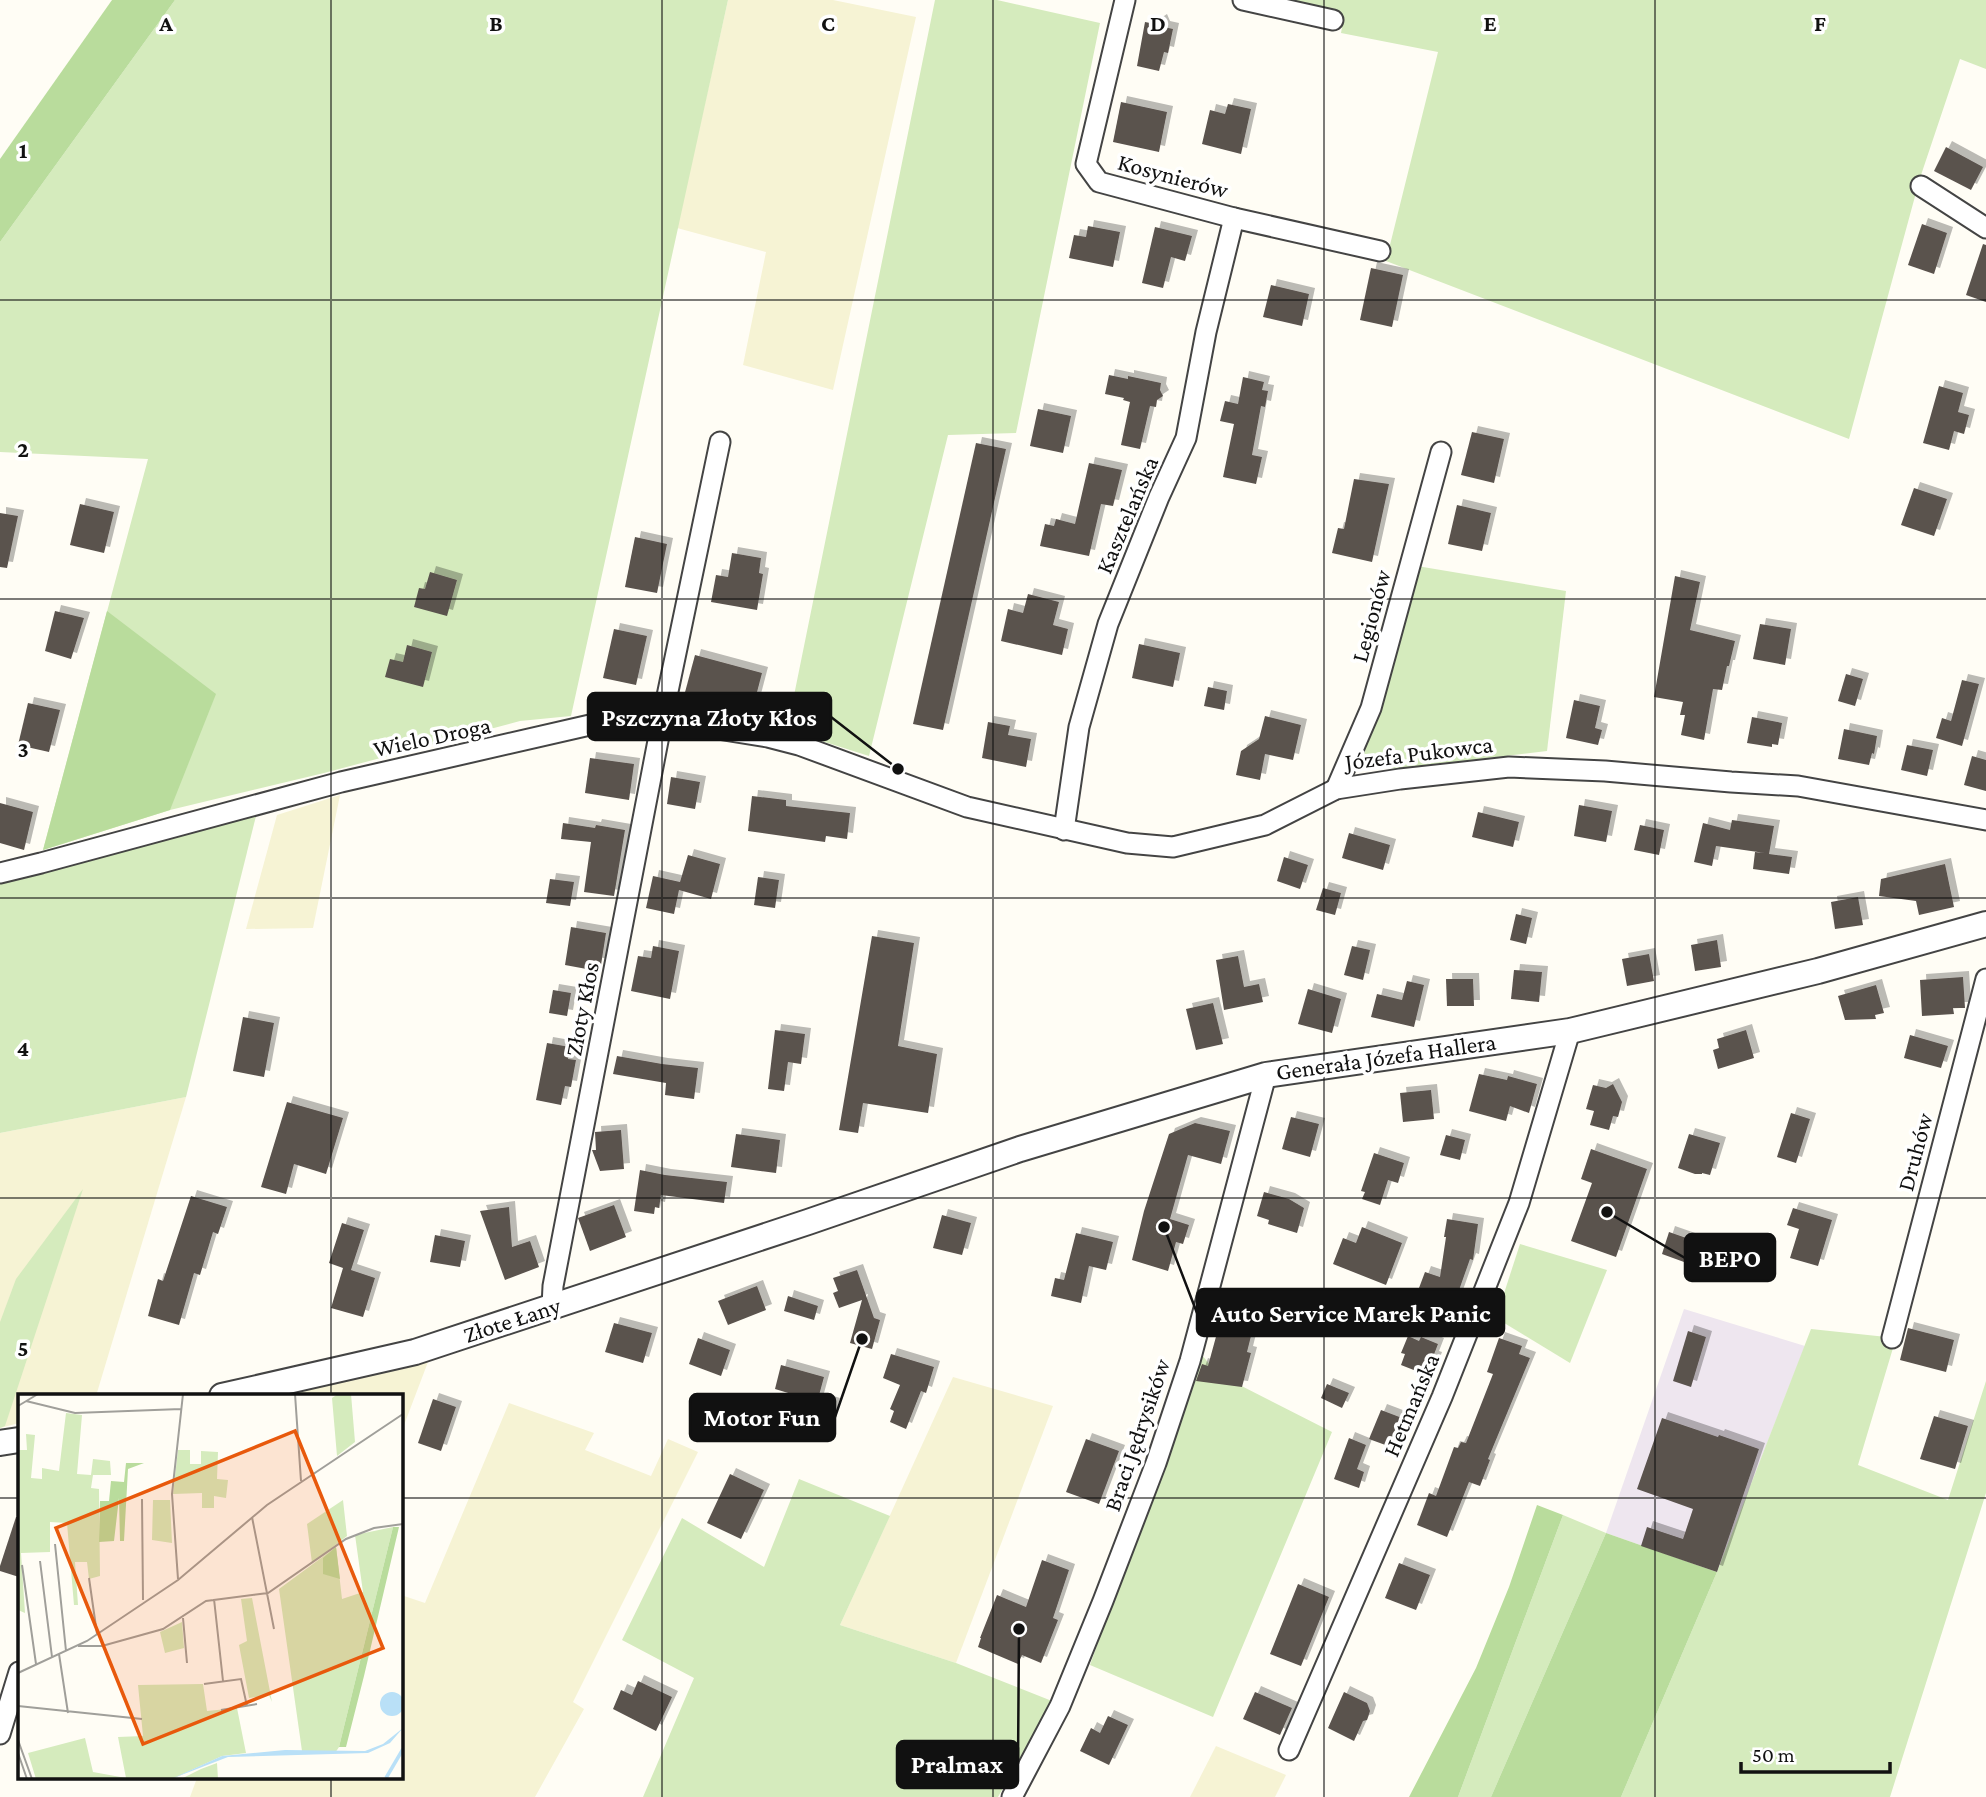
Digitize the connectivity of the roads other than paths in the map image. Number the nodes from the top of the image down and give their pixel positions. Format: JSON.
{"nodes":[{"id":1,"x":1125,"y":0,"type":"edge"},
{"id":2,"x":1243,"y":0,"type":"edge"},
{"id":3,"x":1334,"y":20,"type":"dead end"},
{"id":4,"x":1921,"y":186,"type":"dead end"},
{"id":5,"x":1234,"y":218,"type":"junction"},
{"id":6,"x":1986,"y":228,"type":"edge"},
{"id":7,"x":1380,"y":251,"type":"dead end"},
{"id":8,"x":720,"y":442,"type":"dead end"},
{"id":9,"x":1441,"y":452,"type":"dead end"},
{"id":10,"x":662,"y":720,"type":"junction"},
{"id":11,"x":876,"y":773,"type":"joint"},
{"id":12,"x":1336,"y":789,"type":"junction"},
{"id":13,"x":1986,"y":820,"type":"edge"},
{"id":14,"x":1064,"y":830,"type":"junction"},
{"id":15,"x":0,"y":873,"type":"edge"},
{"id":16,"x":1986,"y":924,"type":"edge"},
{"id":17,"x":1986,"y":979,"type":"edge"},
{"id":18,"x":1570,"y":1031,"type":"junction"},
{"id":19,"x":1266,"y":1074,"type":"junction"},
{"id":20,"x":796,"y":1226,"type":"joint"},
{"id":21,"x":552,"y":1307,"type":"junction"},
{"id":22,"x":1892,"y":1338,"type":"dead end"},
{"id":23,"x":231,"y":1394,"type":"edge"},
{"id":24,"x":18,"y":1440,"type":"edge"},
{"id":25,"x":0,"y":1443,"type":"edge"},
{"id":26,"x":18,"y":1675,"type":"edge"},
{"id":27,"x":0,"y":1734,"type":"edge"},
{"id":28,"x":1289,"y":1750,"type":"dead end"},
{"id":29,"x":1012,"y":1797,"type":"edge"}],
"edges":[{"from":1,"to":5,"type":"street","name":"Kosynierów"},
{"from":2,"to":3,"type":"street"},
{"from":4,"to":6,"type":"street"},
{"from":5,"to":7,"type":"street","name":"Kosynierów"},
{"from":5,"to":14,"type":"street","name":"Kasztelańska"},
{"from":8,"to":10,"type":"street","name":"Złoty Kłos"},
{"from":9,"to":12,"type":"street","name":"Legionów"},
{"from":10,"to":11,"type":"street","name":"Wielo Droga"},
{"from":10,"to":15,"type":"street","name":"Wielo Droga"},
{"from":10,"to":21,"type":"street","name":"Złoty Kłos"},
{"from":11,"to":14,"type":"street","name":"Józefa Pukowca"},
{"from":12,"to":13,"type":"street","name":"Józefa Pukowca"},
{"from":12,"to":14,"type":"street","name":"Józefa Pukowca"},
{"from":16,"to":18,"type":"street","name":"Generała Józefa Hallera"},
{"from":17,"to":22,"type":"street","name":"Druhów"},
{"from":18,"to":19,"type":"street","name":"Generała Józefa Hallera"},
{"from":18,"to":28,"type":"street","name":"Hetmańska"},
{"from":19,"to":20,"type":"street","name":"Generała Józefa Hallera"},
{"from":19,"to":29,"type":"street","name":"Braci Jędrysików"},
{"from":20,"to":21,"type":"street","name":"Złote Łany"},
{"from":21,"to":23,"type":"street","name":"Złote Łany"},
{"from":24,"to":25,"type":"street"},
{"from":26,"to":27,"type":"street"}]}
